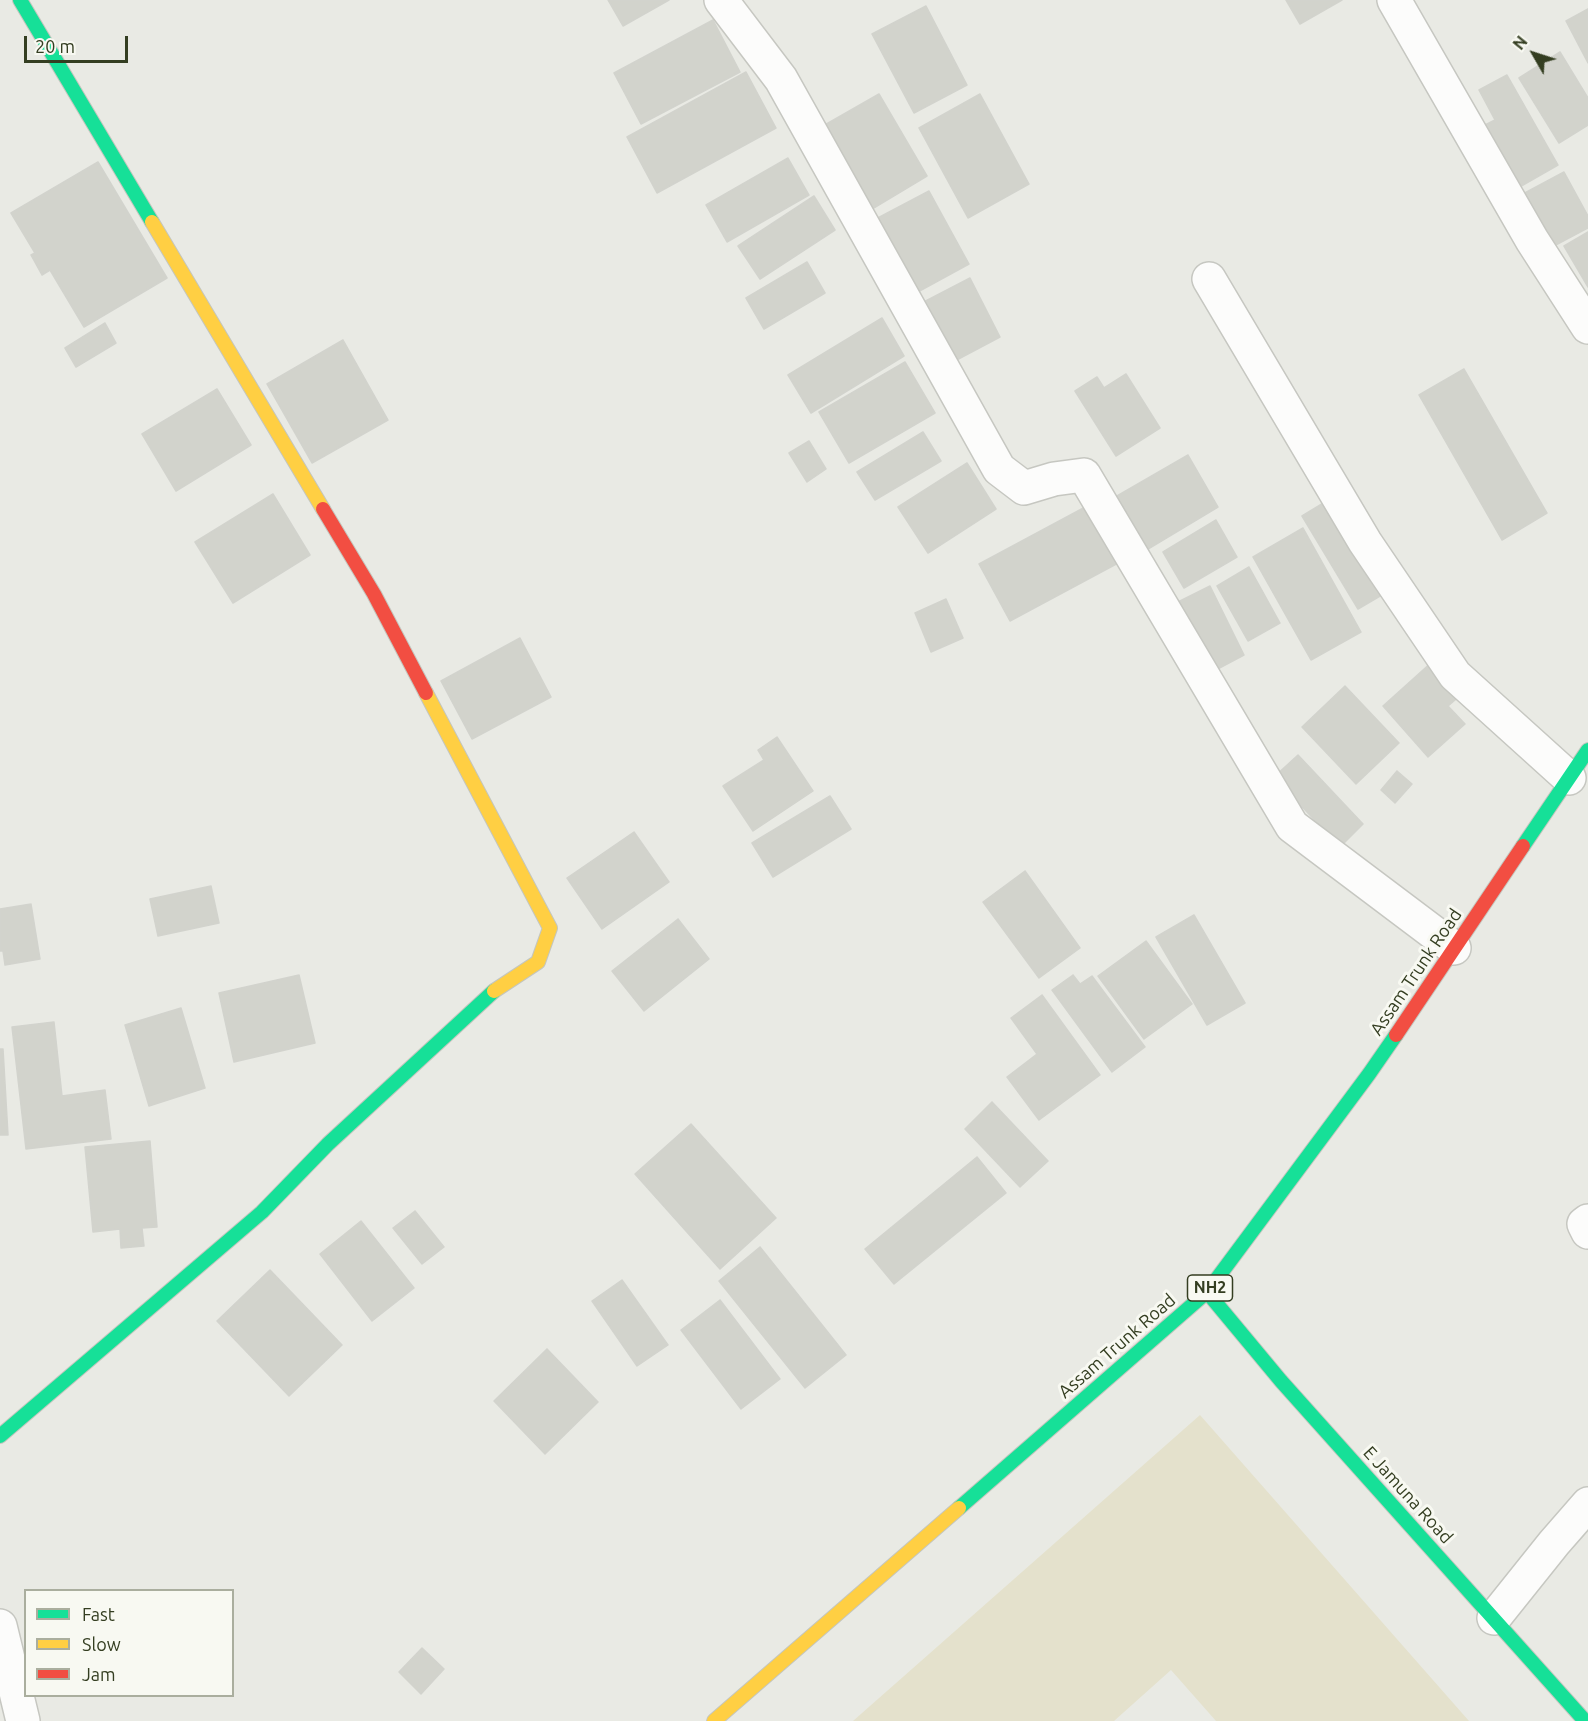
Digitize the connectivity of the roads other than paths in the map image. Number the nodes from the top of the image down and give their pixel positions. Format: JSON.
{"nodes":[{"id":1,"x":20,"y":0,"type":"edge"},
{"id":2,"x":721,"y":0,"type":"edge"},
{"id":3,"x":1394,"y":0,"type":"edge"},
{"id":4,"x":1209,"y":279,"type":"dead end"},
{"id":5,"x":1588,"y":327,"type":"edge"},
{"id":6,"x":1588,"y":750,"type":"edge"},
{"id":7,"x":1569,"y":778,"type":"junction"},
{"id":8,"x":1454,"y":948,"type":"junction"},
{"id":9,"x":1588,"y":1221,"type":"edge"},
{"id":10,"x":1588,"y":1232,"type":"edge"},
{"id":11,"x":1207,"y":1292,"type":"junction"},
{"id":12,"x":0,"y":1436,"type":"edge"},
{"id":13,"x":1588,"y":1504,"type":"edge"},
{"id":14,"x":1494,"y":1618,"type":"junction"},
{"id":15,"x":0,"y":1626,"type":"edge"},
{"id":16,"x":23,"y":1721,"type":"edge"},
{"id":17,"x":714,"y":1721,"type":"edge"},
{"id":18,"x":1585,"y":1721,"type":"edge"}],
"edges":[{"from":1,"to":12,"type":"main road"},
{"from":2,"to":8,"type":"street"},
{"from":3,"to":5,"type":"street"},
{"from":4,"to":7,"type":"street"},
{"from":6,"to":7,"type":"main road","name":"Assam Trunk Road","number":"NH2"},
{"from":7,"to":8,"type":"main road","name":"Assam Trunk Road","number":"NH2"},
{"from":8,"to":11,"type":"main road","name":"Assam Trunk Road","number":"NH2"},
{"from":9,"to":10,"type":"street"},
{"from":11,"to":14,"type":"main road","name":"E Jamuna Road"},
{"from":11,"to":17,"type":"main road","name":"Assam Trunk Road","number":"NH2"},
{"from":13,"to":14,"type":"street"},
{"from":14,"to":18,"type":"main road","name":"E Jamuna Road"},
{"from":15,"to":16,"type":"street"}]}
